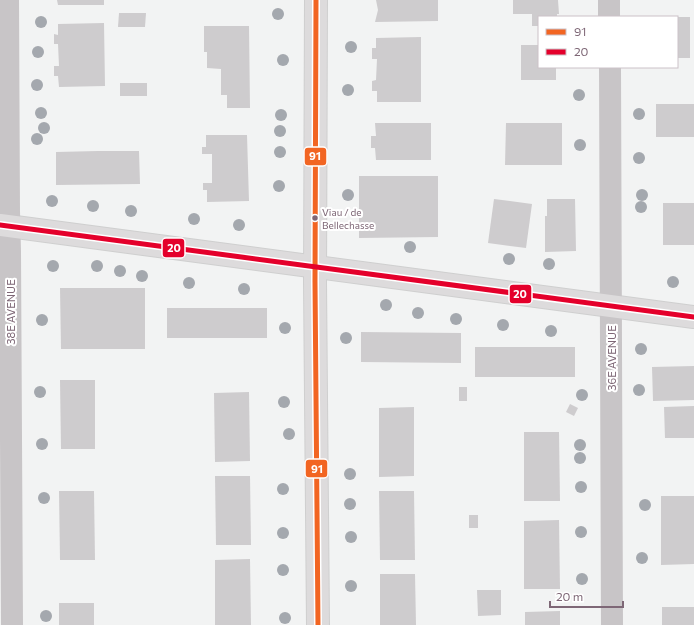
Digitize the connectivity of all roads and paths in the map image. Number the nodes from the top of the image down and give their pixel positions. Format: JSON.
{"nodes":[{"id":1,"x":8,"y":0,"type":"edge"},
{"id":2,"x":316,"y":0,"type":"edge"},
{"id":3,"x":609,"y":0,"type":"edge"},
{"id":4,"x":609,"y":16,"type":"edge"},
{"id":5,"x":610,"y":68,"type":"edge"},
{"id":6,"x":5,"y":225,"type":"edge"},
{"id":7,"x":315,"y":267,"type":"junction"},
{"id":8,"x":611,"y":306,"type":"junction"},
{"id":9,"x":694,"y":317,"type":"edge"},
{"id":10,"x":12,"y":625,"type":"edge"},
{"id":11,"x":318,"y":625,"type":"edge"},
{"id":12,"x":612,"y":625,"type":"edge"}],
"edges":[{"from":1,"to":6,"type":"street","name":"38E AVENUE"},
{"from":2,"to":7,"type":"street"},
{"from":3,"to":4,"type":"street"},
{"from":5,"to":8,"type":"street","name":"36E AVENUE"},
{"from":6,"to":7,"type":"street"},
{"from":6,"to":10,"type":"street","name":"38E AVENUE"},
{"from":7,"to":8,"type":"street"},
{"from":7,"to":11,"type":"street"},
{"from":8,"to":9,"type":"street"},
{"from":8,"to":12,"type":"street","name":"36E AVENUE"}]}
